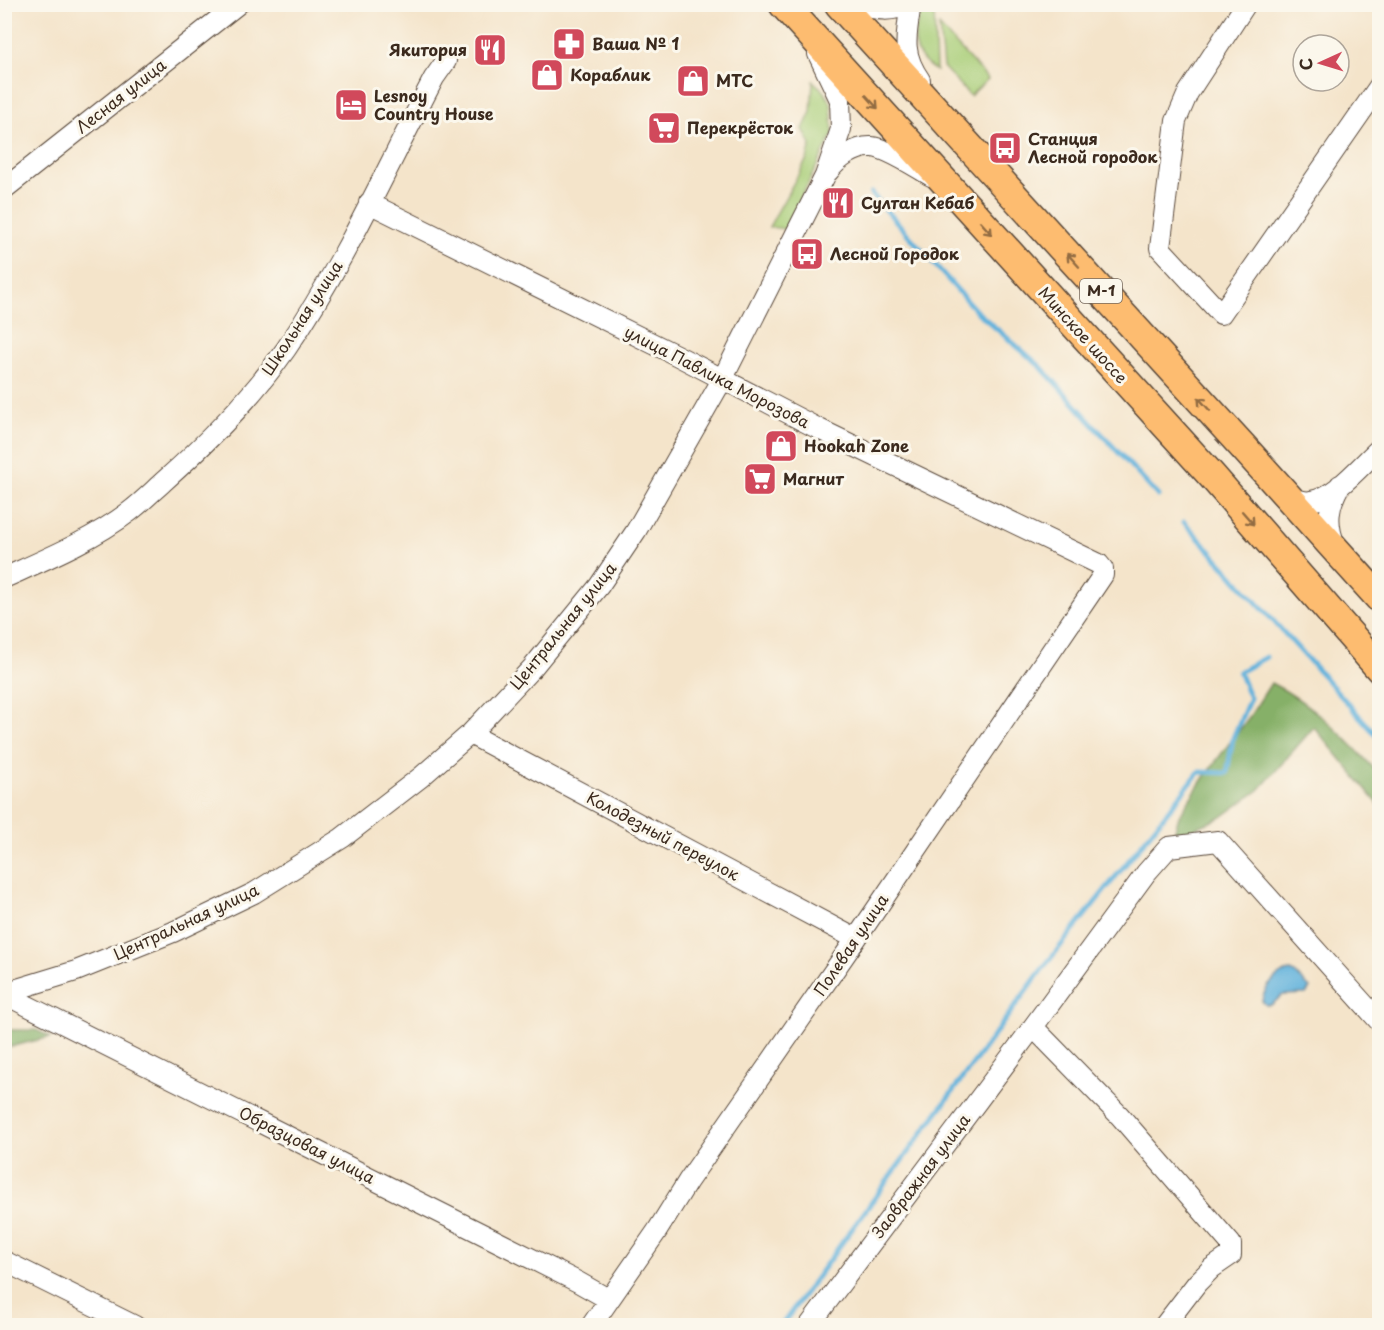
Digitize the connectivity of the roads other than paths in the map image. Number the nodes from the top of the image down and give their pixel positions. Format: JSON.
{"nodes":[{"id":1,"x":238,"y":4,"type":"edge"},
{"id":2,"x":783,"y":4,"type":"edge"},
{"id":3,"x":839,"y":4,"type":"edge"},
{"id":4,"x":862,"y":4,"type":"edge"},
{"id":5,"x":909,"y":4,"type":"edge"},
{"id":6,"x":1246,"y":4,"type":"edge"},
{"id":7,"x":804,"y":27,"type":"junction"},
{"id":8,"x":446,"y":61,"type":"dead end"},
{"id":9,"x":1380,"y":84,"type":"edge"},
{"id":10,"x":958,"y":134,"type":"junction"},
{"id":11,"x":825,"y":176,"type":"junction"},
{"id":12,"x":947,"y":185,"type":"junction"},
{"id":13,"x":4,"y":189,"type":"edge"},
{"id":14,"x":369,"y":203,"type":"junction"},
{"id":15,"x":722,"y":380,"type":"junction"},
{"id":16,"x":1375,"y":458,"type":"edge"},
{"id":17,"x":1340,"y":485,"type":"junction"},
{"id":18,"x":1288,"y":496,"type":"junction"},
{"id":19,"x":1337,"y":551,"type":"junction"},
{"id":20,"x":1099,"y":564,"type":"joint"},
{"id":21,"x":4,"y":578,"type":"edge"},
{"id":22,"x":1380,"y":599,"type":"edge"},
{"id":23,"x":1380,"y":669,"type":"edge"},
{"id":24,"x":470,"y":734,"type":"junction"},
{"id":25,"x":856,"y":939,"type":"junction"},
{"id":26,"x":4,"y":993,"type":"edge"},
{"id":27,"x":1380,"y":1022,"type":"edge"},
{"id":28,"x":1033,"y":1027,"type":"junction"},
{"id":29,"x":4,"y":1261,"type":"edge"},
{"id":30,"x":608,"y":1299,"type":"junction"},
{"id":31,"x":135,"y":1326,"type":"edge"},
{"id":32,"x":591,"y":1326,"type":"edge"},
{"id":33,"x":809,"y":1326,"type":"edge"},
{"id":34,"x":1164,"y":1326,"type":"edge"}],
"edges":[{"from":1,"to":13,"type":"street","name":"Лесная улица"},
{"from":2,"to":7,"type":"highway","name":"Минское шоссе","number":"М-1"},
{"from":3,"to":10,"type":"highway","number":"М-1"},
{"from":4,"to":5,"type":"street"},
{"from":5,"to":10,"type":"street"},
{"from":6,"to":9,"type":"street"},
{"from":7,"to":11,"type":"street","name":"Центральная улица"},
{"from":7,"to":12,"type":"highway","name":"Минское шоссе","number":"М-1","one_way":true},
{"from":8,"to":14,"type":"street","name":"Школьная улица"},
{"from":18,"to":10,"type":"highway","number":"М-1","one_way":true},
{"from":11,"to":12,"type":"street"},
{"from":11,"to":15,"type":"street","name":"Центральная улица"},
{"from":12,"to":23,"type":"highway","name":"Минское шоссе","number":"М-1","one_way":true},
{"from":14,"to":15,"type":"street","name":"улица Павлика Морозова"},
{"from":14,"to":21,"type":"street","name":"Школьная улица"},
{"from":15,"to":20,"type":"street","name":"улица Павлика Морозова"},
{"from":15,"to":24,"type":"street","name":"Центральная улица"},
{"from":16,"to":17,"type":"street"},
{"from":17,"to":18,"type":"street"},
{"from":17,"to":19,"type":"street"},
{"from":18,"to":19,"type":"highway","number":"М-1"},
{"from":19,"to":22,"type":"highway","number":"М-1"},
{"from":20,"to":25,"type":"street","name":"Полевая улица"},
{"from":24,"to":25,"type":"street","name":"Колодезный переулок"},
{"from":24,"to":26,"type":"street","name":"Центральная улица"},
{"from":25,"to":30,"type":"street","name":"Полевая улица"},
{"from":26,"to":30,"type":"street","name":"Образцовая улица"},
{"from":27,"to":28,"type":"street","name":"Заовражная улица"},
{"from":28,"to":33,"type":"street","name":"Заовражная улица"},
{"from":28,"to":34,"type":"street"},
{"from":29,"to":31,"type":"street"},
{"from":30,"to":32,"type":"street","name":"Полевая улица"}]}
